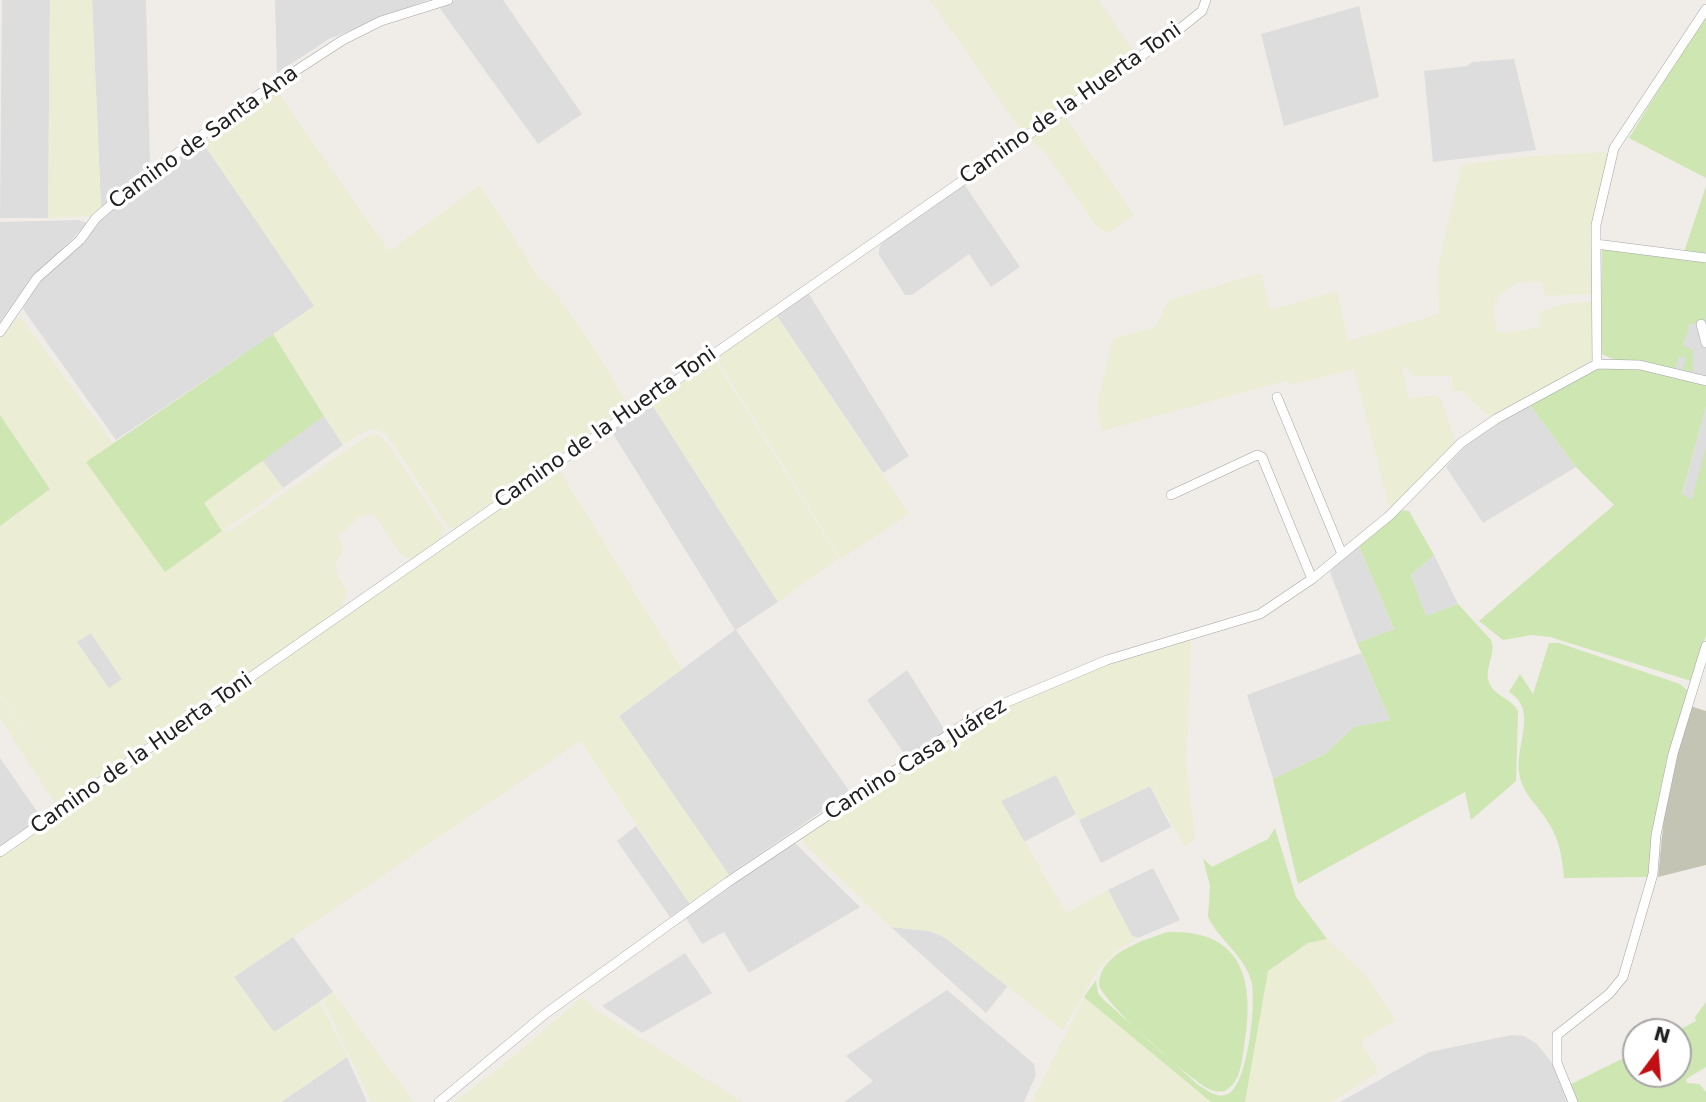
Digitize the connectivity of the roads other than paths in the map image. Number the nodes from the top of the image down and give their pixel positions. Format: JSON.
{"nodes":[{"id":1,"x":448,"y":0,"type":"edge"},
{"id":2,"x":1206,"y":0,"type":"edge"},
{"id":3,"x":1706,"y":9,"type":"edge"},
{"id":4,"x":1595,"y":244,"type":"junction"},
{"id":5,"x":1706,"y":258,"type":"edge"},
{"id":6,"x":1701,"y":324,"type":"dead end"},
{"id":7,"x":0,"y":332,"type":"edge"},
{"id":8,"x":1706,"y":343,"type":"edge"},
{"id":9,"x":1597,"y":363,"type":"junction"},
{"id":10,"x":1706,"y":381,"type":"edge"},
{"id":11,"x":1277,"y":397,"type":"dead end"},
{"id":12,"x":1171,"y":495,"type":"dead end"},
{"id":13,"x":1342,"y":554,"type":"junction"},
{"id":14,"x":1312,"y":579,"type":"junction"},
{"id":15,"x":1706,"y":646,"type":"edge"},
{"id":16,"x":0,"y":852,"type":"edge"},
{"id":17,"x":439,"y":1102,"type":"edge"},
{"id":18,"x":1573,"y":1102,"type":"edge"}],
"edges":[{"from":1,"to":7,"type":"street","name":"Camino de Santa Ana"},
{"from":2,"to":16,"type":"street","name":"Camino de la Huerta Toni"},
{"from":3,"to":4,"type":"street"},
{"from":4,"to":5,"type":"street"},
{"from":4,"to":9,"type":"street"},
{"from":6,"to":8,"type":"street"},
{"from":9,"to":10,"type":"street"},
{"from":9,"to":13,"type":"street","name":"Camino Casa Juárez"},
{"from":11,"to":13,"type":"street"},
{"from":12,"to":14,"type":"street"},
{"from":13,"to":14,"type":"street","name":"Camino Casa Juárez"},
{"from":14,"to":17,"type":"street","name":"Camino Casa Juárez"},
{"from":15,"to":18,"type":"street"}]}
